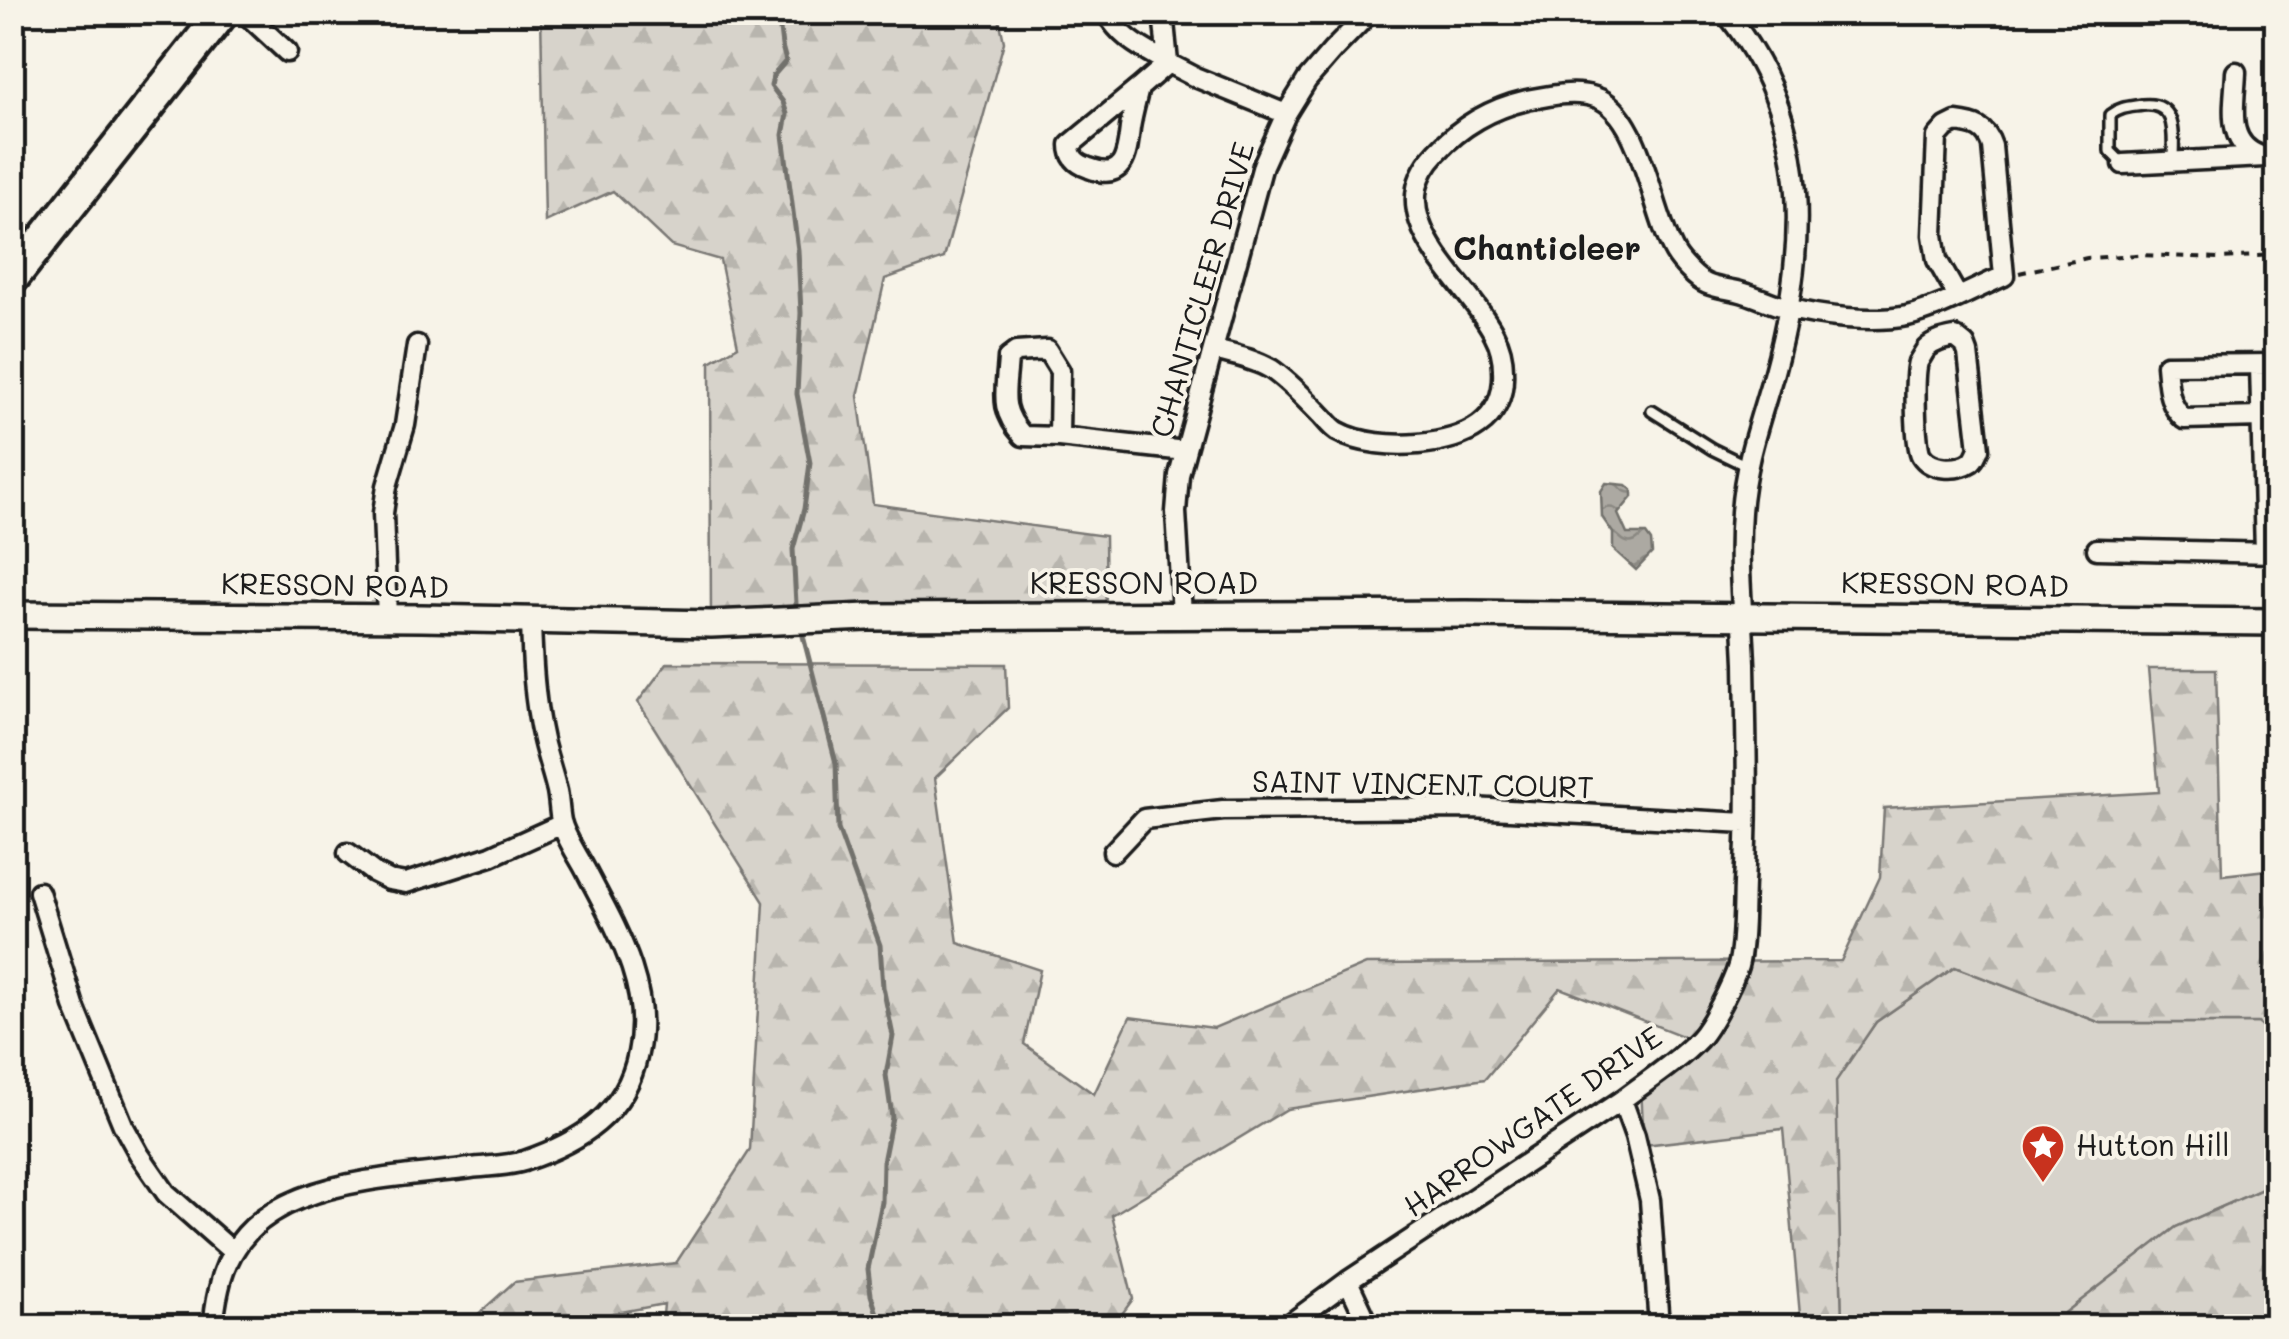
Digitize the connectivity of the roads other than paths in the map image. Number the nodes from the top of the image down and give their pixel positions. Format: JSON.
{"nodes":[{"id":1,"x":223,"y":12,"type":"edge"},
{"id":2,"x":244,"y":12,"type":"edge"},
{"id":3,"x":1106,"y":12,"type":"edge"},
{"id":4,"x":1163,"y":12,"type":"edge"},
{"id":5,"x":1725,"y":12,"type":"edge"},
{"id":6,"x":1370,"y":13,"type":"edge"},
{"id":7,"x":287,"y":52,"type":"dead end"},
{"id":8,"x":1168,"y":62,"type":"junction"},
{"id":9,"x":2236,"y":72,"type":"dead end"},
{"id":10,"x":1139,"y":88,"type":"junction"},
{"id":11,"x":1286,"y":114,"type":"junction"},
{"id":12,"x":2270,"y":157,"type":"edge"},
{"id":13,"x":2173,"y":162,"type":"junction"},
{"id":14,"x":2123,"y":164,"type":"joint"},
{"id":15,"x":12,"y":279,"type":"edge"},
{"id":16,"x":1958,"y":297,"type":"junction"},
{"id":17,"x":1789,"y":308,"type":"junction"},
{"id":18,"x":1910,"y":315,"type":"junction"},
{"id":19,"x":417,"y":345,"type":"dead end"},
{"id":20,"x":1928,"y":347,"type":"junction"},
{"id":21,"x":1214,"y":350,"type":"junction"},
{"id":22,"x":2268,"y":364,"type":"edge"},
{"id":23,"x":1652,"y":411,"type":"dead end"},
{"id":24,"x":2261,"y":417,"type":"junction"},
{"id":25,"x":1058,"y":438,"type":"junction"},
{"id":26,"x":1185,"y":451,"type":"junction"},
{"id":27,"x":1748,"y":466,"type":"junction"},
{"id":28,"x":2097,"y":549,"type":"dead end"},
{"id":29,"x":2271,"y":554,"type":"edge"},
{"id":30,"x":1742,"y":615,"type":"junction"},
{"id":31,"x":12,"y":616,"type":"edge"},
{"id":32,"x":1182,"y":616,"type":"junction"},
{"id":33,"x":387,"y":618,"type":"junction"},
{"id":34,"x":530,"y":620,"type":"junction"},
{"id":35,"x":2276,"y":622,"type":"edge"},
{"id":36,"x":1746,"y":823,"type":"junction"},
{"id":37,"x":562,"y":824,"type":"junction"},
{"id":38,"x":1112,"y":852,"type":"dead end"},
{"id":39,"x":348,"y":853,"type":"dead end"},
{"id":40,"x":39,"y":892,"type":"dead end"},
{"id":41,"x":1622,"y":1100,"type":"junction"},
{"id":42,"x":233,"y":1252,"type":"junction"},
{"id":43,"x":1348,"y":1281,"type":"junction"},
{"id":44,"x":214,"y":1326,"type":"edge"},
{"id":45,"x":1287,"y":1326,"type":"edge"},
{"id":46,"x":1370,"y":1326,"type":"edge"},
{"id":47,"x":1659,"y":1326,"type":"edge"}],
"edges":[{"from":1,"to":15,"type":"main road"},
{"from":2,"to":7,"type":"street"},
{"from":3,"to":8,"type":"street"},
{"from":4,"to":8,"type":"street"},
{"from":5,"to":17,"type":"street"},
{"from":6,"to":11,"type":"street","name":"CHANTICLEER DRIVE"},
{"from":8,"to":10,"type":"street"},
{"from":8,"to":11,"type":"street"},
{"from":9,"to":12,"type":"street"},
{"from":10,"to":10,"type":"street"},
{"from":11,"to":21,"type":"street","name":"CHANTICLEER DRIVE"},
{"from":12,"to":13,"type":"street"},
{"from":13,"to":14,"type":"street"},
{"from":13,"to":14,"type":"lane"},
{"from":16,"to":16,"type":"street"},
{"from":16,"to":18,"type":"street"},
{"from":17,"to":18,"type":"street"},
{"from":17,"to":21,"type":"street"},
{"from":17,"to":27,"type":"street"},
{"from":18,"to":20,"type":"street"},
{"from":19,"to":33,"type":"street"},
{"from":20,"to":20,"type":"street"},
{"from":21,"to":26,"type":"street","name":"CHANTICLEER DRIVE"},
{"from":22,"to":24,"type":"street"},
{"from":22,"to":24,"type":"street"},
{"from":23,"to":27,"type":"lane"},
{"from":24,"to":29,"type":"street"},
{"from":25,"to":25,"type":"street"},
{"from":25,"to":26,"type":"street"},
{"from":26,"to":32,"type":"street","name":"CHANTICLEER DRIVE"},
{"from":27,"to":30,"type":"street"},
{"from":28,"to":29,"type":"street"},
{"from":30,"to":32,"type":"street","name":"KRESSON ROAD"},
{"from":30,"to":35,"type":"street","name":"KRESSON ROAD"},
{"from":30,"to":36,"type":"street","name":"HARROWGATE DRIVE"},
{"from":31,"to":33,"type":"street","name":"KRESSON ROAD"},
{"from":32,"to":34,"type":"street","name":"KRESSON ROAD"},
{"from":33,"to":34,"type":"street","name":"KRESSON ROAD"},
{"from":34,"to":37,"type":"street"},
{"from":36,"to":38,"type":"street","name":"SAINT VINCENT COURT"},
{"from":36,"to":41,"type":"street","name":"HARROWGATE DRIVE"},
{"from":37,"to":39,"type":"street"},
{"from":37,"to":42,"type":"street"},
{"from":40,"to":42,"type":"street"},
{"from":41,"to":43,"type":"street","name":"HARROWGATE DRIVE"},
{"from":41,"to":47,"type":"street"},
{"from":42,"to":44,"type":"street"},
{"from":43,"to":45,"type":"street","name":"HARROWGATE DRIVE"},
{"from":43,"to":46,"type":"street"}]}
